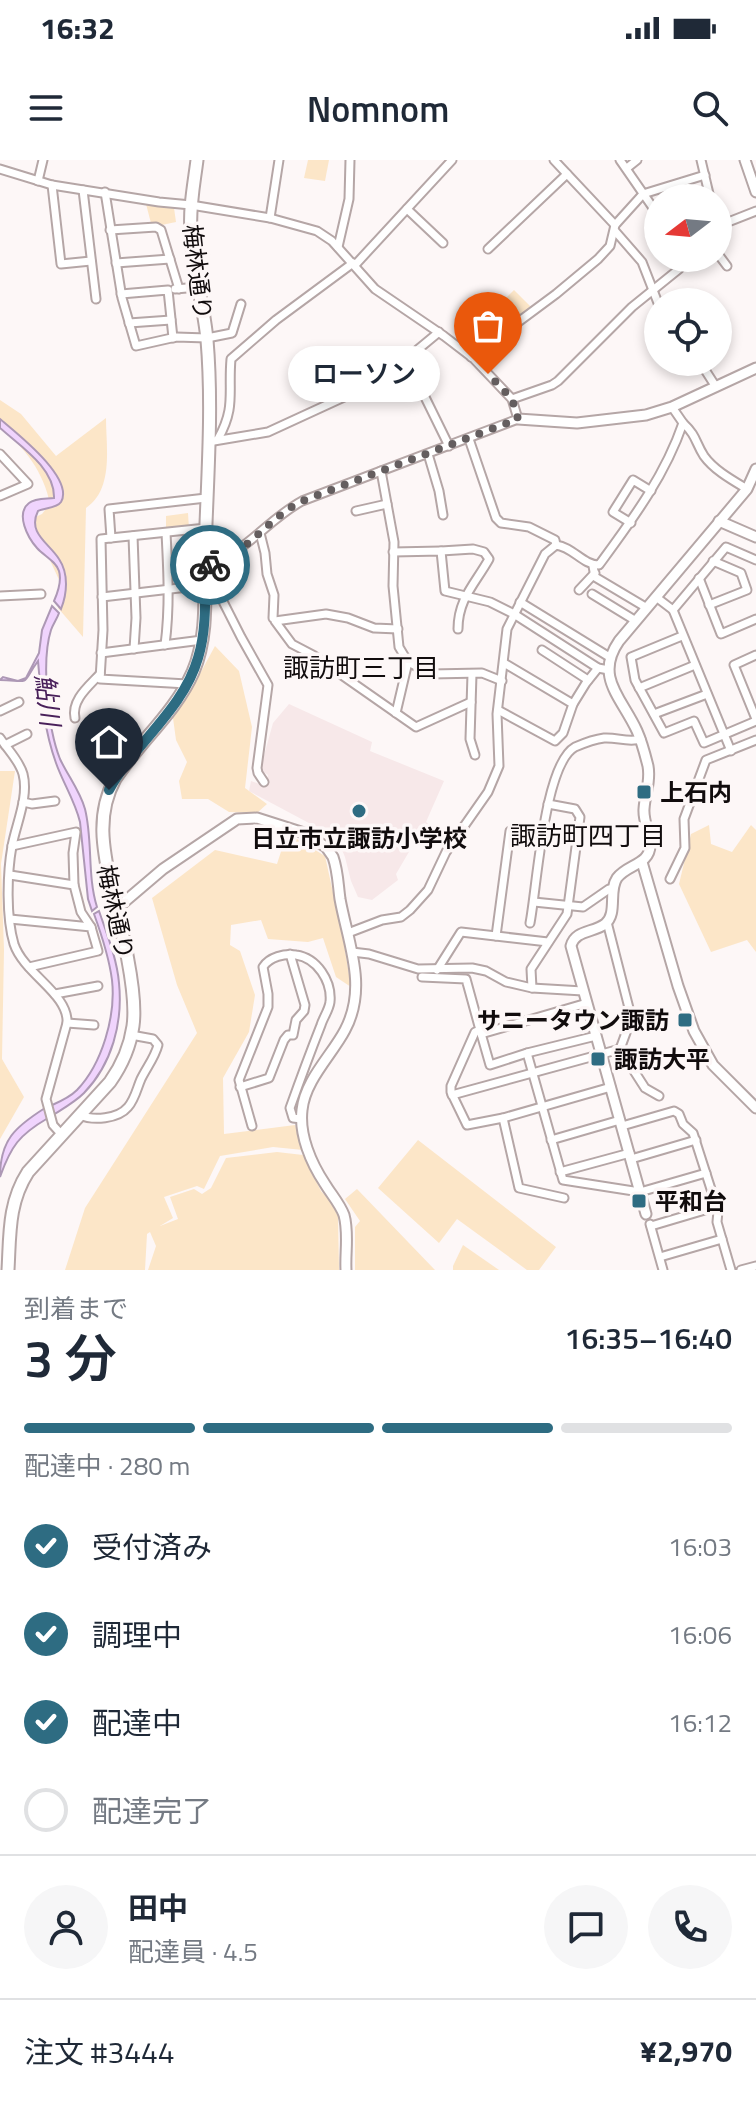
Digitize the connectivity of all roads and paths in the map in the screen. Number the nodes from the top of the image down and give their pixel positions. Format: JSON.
{"nodes":[{"id":1,"x":43,"y":160,"type":"edge"},
{"id":2,"x":197,"y":160,"type":"edge"},
{"id":3,"x":279,"y":160,"type":"edge"},
{"id":4,"x":350,"y":160,"type":"edge"},
{"id":5,"x":452,"y":160,"type":"edge"},
{"id":6,"x":554,"y":160,"type":"edge"},
{"id":7,"x":620,"y":160,"type":"edge"},
{"id":8,"x":637,"y":160,"type":"edge"},
{"id":9,"x":701,"y":160,"type":"edge"},
{"id":10,"x":745,"y":160,"type":"edge"},
{"id":11,"x":627,"y":168,"type":"junction"},
{"id":12,"x":0,"y":169,"type":"edge"},
{"id":13,"x":567,"y":174,"type":"junction"},
{"id":14,"x":705,"y":175,"type":"junction"},
{"id":15,"x":38,"y":181,"type":"junction"},
{"id":16,"x":707,"y":184,"type":"edge"},
{"id":17,"x":52,"y":185,"type":"junction"},
{"id":18,"x":83,"y":190,"type":"junction"},
{"id":19,"x":105,"y":192,"type":"junction"},
{"id":20,"x":756,"y":192,"type":"edge"},
{"id":21,"x":643,"y":194,"type":"junction"},
{"id":22,"x":191,"y":205,"type":"junction"},
{"id":23,"x":407,"y":209,"type":"junction"},
{"id":24,"x":756,"y":211,"type":"edge"},
{"id":25,"x":270,"y":218,"type":"junction"},
{"id":26,"x":732,"y":220,"type":"edge"},
{"id":27,"x":615,"y":227,"type":"junction"},
{"id":28,"x":110,"y":230,"type":"junction"},
{"id":29,"x":443,"y":243,"type":"dead end"},
{"id":30,"x":338,"y":247,"type":"junction"},
{"id":31,"x":488,"y":249,"type":"dead end"},
{"id":32,"x":170,"y":259,"type":"junction"},
{"id":33,"x":91,"y":261,"type":"junction"},
{"id":34,"x":116,"y":263,"type":"junction"},
{"id":35,"x":354,"y":264,"type":"junction"},
{"id":36,"x":675,"y":272,"type":"edge"},
{"id":37,"x":199,"y":287,"type":"junction"},
{"id":38,"x":651,"y":288,"type":"edge"},
{"id":39,"x":655,"y":288,"type":"edge"},
{"id":40,"x":179,"y":289,"type":"junction"},
{"id":41,"x":168,"y":290,"type":"junction"},
{"id":42,"x":121,"y":294,"type":"junction"},
{"id":43,"x":644,"y":297,"type":"edge"},
{"id":44,"x":96,"y":299,"type":"dead end"},
{"id":45,"x":241,"y":304,"type":"dead end"},
{"id":46,"x":171,"y":320,"type":"junction"},
{"id":47,"x":129,"y":323,"type":"junction"},
{"id":48,"x":439,"y":332,"type":"junction"},
{"id":49,"x":173,"y":338,"type":"junction"},
{"id":50,"x":207,"y":338,"type":"junction"},
{"id":51,"x":471,"y":357,"type":"junction"},
{"id":52,"x":756,"y":368,"type":"edge"},
{"id":53,"x":709,"y":376,"type":"edge"},
{"id":54,"x":716,"y":387,"type":"junction"},
{"id":55,"x":421,"y":389,"type":"dead end"},
{"id":56,"x":512,"y":399,"type":"junction"},
{"id":57,"x":672,"y":407,"type":"junction"},
{"id":58,"x":518,"y":419,"type":"junction"},
{"id":59,"x":683,"y":423,"type":"junction"},
{"id":60,"x":469,"y":439,"type":"junction"},
{"id":61,"x":213,"y":440,"type":"junction"},
{"id":62,"x":449,"y":446,"type":"junction"},
{"id":63,"x":0,"y":454,"type":"edge"},
{"id":64,"x":428,"y":454,"type":"junction"},
{"id":65,"x":756,"y":469,"type":"edge"},
{"id":66,"x":381,"y":471,"type":"junction"},
{"id":67,"x":747,"y":489,"type":"junction"},
{"id":68,"x":651,"y":491,"type":"junction"},
{"id":69,"x":0,"y":496,"type":"edge"},
{"id":70,"x":206,"y":498,"type":"junction"},
{"id":71,"x":387,"y":504,"type":"junction"},
{"id":72,"x":356,"y":511,"type":"dead end"},
{"id":73,"x":443,"y":515,"type":"dead end"},
{"id":74,"x":719,"y":521,"type":"junction"},
{"id":75,"x":631,"y":523,"type":"junction"},
{"id":76,"x":206,"y":528,"type":"junction"},
{"id":77,"x":166,"y":533,"type":"junction"},
{"id":78,"x":260,"y":533,"type":"junction"},
{"id":79,"x":133,"y":536,"type":"junction"},
{"id":80,"x":756,"y":537,"type":"edge"},
{"id":81,"x":111,"y":538,"type":"junction"},
{"id":82,"x":556,"y":545,"type":"junction"},
{"id":83,"x":441,"y":551,"type":"junction"},
{"id":84,"x":393,"y":552,"type":"junction"},
{"id":85,"x":756,"y":560,"type":"edge"},
{"id":86,"x":713,"y":561,"type":"junction"},
{"id":87,"x":205,"y":566,"type":"junction"},
{"id":88,"x":594,"y":570,"type":"junction"},
{"id":89,"x":699,"y":578,"type":"junction"},
{"id":90,"x":205,"y":585,"type":"junction"},
{"id":91,"x":169,"y":589,"type":"junction"},
{"id":92,"x":579,"y":590,"type":"dead end"},
{"id":93,"x":135,"y":593,"type":"junction"},
{"id":94,"x":41,"y":594,"type":"dead end"},
{"id":95,"x":592,"y":594,"type":"dead end"},
{"id":96,"x":465,"y":595,"type":"junction"},
{"id":97,"x":0,"y":596,"type":"edge"},
{"id":98,"x":102,"y":597,"type":"junction"},
{"id":99,"x":656,"y":597,"type":"junction"},
{"id":100,"x":520,"y":602,"type":"junction"},
{"id":101,"x":709,"y":605,"type":"junction"},
{"id":102,"x":647,"y":608,"type":"junction"},
{"id":103,"x":673,"y":610,"type":"junction"},
{"id":104,"x":514,"y":614,"type":"junction"},
{"id":105,"x":273,"y":618,"type":"dead end"},
{"id":106,"x":756,"y":619,"type":"edge"},
{"id":107,"x":636,"y":621,"type":"junction"},
{"id":108,"x":398,"y":629,"type":"junction"},
{"id":109,"x":458,"y":629,"type":"dead end"},
{"id":110,"x":682,"y":636,"type":"junction"},
{"id":111,"x":202,"y":640,"type":"junction"},
{"id":112,"x":165,"y":645,"type":"junction"},
{"id":113,"x":134,"y":649,"type":"junction"},
{"id":114,"x":542,"y":650,"type":"dead end"},
{"id":115,"x":101,"y":653,"type":"junction"},
{"id":116,"x":756,"y":655,"type":"edge"},
{"id":117,"x":611,"y":658,"type":"junction"},
{"id":118,"x":408,"y":662,"type":"junction"},
{"id":119,"x":504,"y":663,"type":"junction"},
{"id":120,"x":695,"y":665,"type":"junction"},
{"id":121,"x":603,"y":669,"type":"junction"},
{"id":122,"x":100,"y":674,"type":"junction"},
{"id":123,"x":472,"y":674,"type":"junction"},
{"id":124,"x":588,"y":680,"type":"junction"},
{"id":125,"x":502,"y":681,"type":"junction"},
{"id":126,"x":187,"y":684,"type":"junction"},
{"id":127,"x":639,"y":688,"type":"junction"},
{"id":128,"x":756,"y":689,"type":"edge"},
{"id":129,"x":707,"y":694,"type":"junction"},
{"id":130,"x":745,"y":694,"type":"junction"},
{"id":131,"x":19,"y":702,"type":"dead end"},
{"id":132,"x":471,"y":702,"type":"junction"},
{"id":133,"x":573,"y":704,"type":"junction"},
{"id":134,"x":498,"y":710,"type":"junction"},
{"id":135,"x":0,"y":711,"type":"edge"},
{"id":136,"x":396,"y":713,"type":"junction"},
{"id":137,"x":654,"y":714,"type":"junction"},
{"id":138,"x":75,"y":718,"type":"dead end"},
{"id":139,"x":756,"y":720,"type":"edge"},
{"id":140,"x":27,"y":734,"type":"dead end"},
{"id":141,"x":724,"y":735,"type":"junction"},
{"id":142,"x":641,"y":739,"type":"junction"},
{"id":143,"x":756,"y":740,"type":"edge"},
{"id":144,"x":2,"y":742,"type":"edge"},
{"id":145,"x":731,"y":751,"type":"junction"},
{"id":146,"x":475,"y":755,"type":"dead end"},
{"id":147,"x":264,"y":782,"type":"dead end"},
{"id":148,"x":55,"y":801,"type":"dead end"},
{"id":149,"x":23,"y":802,"type":"junction"},
{"id":150,"x":548,"y":804,"type":"junction"},
{"id":151,"x":544,"y":835,"type":"junction"},
{"id":152,"x":12,"y":846,"type":"junction"},
{"id":153,"x":642,"y":862,"type":"junction"},
{"id":154,"x":10,"y":875,"type":"junction"},
{"id":155,"x":670,"y":879,"type":"dead end"},
{"id":156,"x":74,"y":885,"type":"junction"},
{"id":157,"x":612,"y":889,"type":"junction"},
{"id":158,"x":534,"y":902,"type":"junction"},
{"id":159,"x":568,"y":905,"type":"junction"},
{"id":160,"x":116,"y":909,"type":"junction"},
{"id":161,"x":10,"y":919,"type":"junction"},
{"id":162,"x":607,"y":922,"type":"junction"},
{"id":163,"x":530,"y":923,"type":"dead end"},
{"id":164,"x":91,"y":927,"type":"junction"},
{"id":165,"x":348,"y":933,"type":"junction"},
{"id":166,"x":496,"y":936,"type":"junction"},
{"id":167,"x":548,"y":942,"type":"junction"},
{"id":168,"x":352,"y":952,"type":"junction"},
{"id":169,"x":290,"y":954,"type":"junction"},
{"id":170,"x":29,"y":967,"type":"junction"},
{"id":171,"x":437,"y":970,"type":"junction"},
{"id":172,"x":422,"y":977,"type":"dead end"},
{"id":173,"x":98,"y":986,"type":"dead end"},
{"id":174,"x":532,"y":988,"type":"junction"},
{"id":175,"x":583,"y":991,"type":"junction"},
{"id":176,"x":55,"y":994,"type":"junction"},
{"id":177,"x":587,"y":1003,"type":"junction"},
{"id":178,"x":304,"y":1011,"type":"junction"},
{"id":179,"x":322,"y":1020,"type":"junction"},
{"id":180,"x":67,"y":1023,"type":"junction"},
{"id":181,"x":94,"y":1025,"type":"dead end"},
{"id":182,"x":481,"y":1032,"type":"junction"},
{"id":183,"x":131,"y":1035,"type":"junction"},
{"id":184,"x":596,"y":1036,"type":"junction"},
{"id":185,"x":620,"y":1049,"type":"junction"},
{"id":186,"x":527,"y":1053,"type":"junction"},
{"id":187,"x":601,"y":1055,"type":"junction"},
{"id":188,"x":532,"y":1073,"type":"junction"},
{"id":189,"x":240,"y":1087,"type":"junction"},
{"id":190,"x":611,"y":1087,"type":"junction"},
{"id":191,"x":452,"y":1095,"type":"junction"},
{"id":192,"x":659,"y":1096,"type":"dead end"},
{"id":193,"x":542,"y":1107,"type":"junction"},
{"id":194,"x":756,"y":1108,"type":"edge"},
{"id":195,"x":80,"y":1115,"type":"junction"},
{"id":196,"x":503,"y":1118,"type":"junction"},
{"id":197,"x":302,"y":1119,"type":"junction"},
{"id":198,"x":621,"y":1123,"type":"junction"},
{"id":199,"x":252,"y":1126,"type":"dead end"},
{"id":200,"x":62,"y":1135,"type":"junction"},
{"id":201,"x":551,"y":1140,"type":"junction"},
{"id":202,"x":696,"y":1140,"type":"junction"},
{"id":203,"x":630,"y":1156,"type":"junction"},
{"id":204,"x":560,"y":1172,"type":"junction"},
{"id":205,"x":706,"y":1173,"type":"junction"},
{"id":206,"x":640,"y":1192,"type":"junction"},
{"id":207,"x":564,"y":1198,"type":"dead end"},
{"id":208,"x":715,"y":1207,"type":"junction"},
{"id":209,"x":646,"y":1214,"type":"joint"},
{"id":210,"x":651,"y":1226,"type":"junction"},
{"id":211,"x":722,"y":1239,"type":"junction"},
{"id":212,"x":660,"y":1257,"type":"junction"},
{"id":213,"x":756,"y":1266,"type":"edge"},
{"id":214,"x":8,"y":1270,"type":"edge"},
{"id":215,"x":346,"y":1270,"type":"edge"},
{"id":216,"x":663,"y":1270,"type":"edge"},
{"id":217,"x":731,"y":1270,"type":"edge"},
{"id":218,"x":741,"y":1270,"type":"edge"}],
"edges":[{"from":1,"to":15,"type":"street"},
{"from":2,"to":22,"type":"main road","name":"梅林通り"},
{"from":3,"to":25,"type":"street"},
{"from":4,"to":30,"type":"street"},
{"from":5,"to":23,"type":"street"},
{"from":6,"to":13,"type":"street"},
{"from":7,"to":11,"type":"street"},
{"from":8,"to":11,"type":"street"},
{"from":9,"to":14,"type":"street"},
{"from":10,"to":20,"type":"street"},
{"from":11,"to":21,"type":"street"},
{"from":12,"to":15,"type":"street"},
{"from":13,"to":27,"type":"street"},
{"from":13,"to":31,"type":"street"},
{"from":14,"to":16,"type":"street"},
{"from":14,"to":21,"type":"street"},
{"from":15,"to":17,"type":"street"},
{"from":17,"to":18,"type":"street"},
{"from":17,"to":33,"type":"street"},
{"from":18,"to":19,"type":"street"},
{"from":18,"to":33,"type":"street"},
{"from":19,"to":22,"type":"street"},
{"from":19,"to":28,"type":"street"},
{"from":21,"to":27,"type":"street"},
{"from":22,"to":25,"type":"street"},
{"from":22,"to":37,"type":"main road","name":"梅林通り"},
{"from":23,"to":29,"type":"street"},
{"from":23,"to":35,"type":"street"},
{"from":24,"to":26,"type":"street"},
{"from":25,"to":30,"type":"street"},
{"from":27,"to":38,"type":"street"},
{"from":27,"to":51,"type":"street"},
{"from":28,"to":32,"type":"street"},
{"from":28,"to":34,"type":"street"},
{"from":30,"to":35,"type":"street"},
{"from":32,"to":34,"type":"street"},
{"from":32,"to":40,"type":"street"},
{"from":33,"to":44,"type":"street"},
{"from":34,"to":42,"type":"street"},
{"from":35,"to":48,"type":"street"},
{"from":35,"to":61,"type":"street"},
{"from":36,"to":39,"type":"street"},
{"from":37,"to":40,"type":"street"},
{"from":37,"to":50,"type":"main road","name":"梅林通り"},
{"from":40,"to":41,"type":"street"},
{"from":41,"to":42,"type":"street"},
{"from":41,"to":46,"type":"street"},
{"from":42,"to":47,"type":"street"},
{"from":43,"to":56,"type":"street"},
{"from":45,"to":50,"type":"street"},
{"from":46,"to":47,"type":"street"},
{"from":46,"to":49,"type":"street"},
{"from":47,"to":49,"type":"street"},
{"from":48,"to":51,"type":"street"},
{"from":48,"to":61,"type":"street"},
{"from":49,"to":50,"type":"street"},
{"from":50,"to":61,"type":"main road","name":"梅林通り"},
{"from":51,"to":56,"type":"street"},
{"from":52,"to":54,"type":"street"},
{"from":53,"to":54,"type":"street"},
{"from":54,"to":57,"type":"street"},
{"from":55,"to":62,"type":"street"},
{"from":56,"to":58,"type":"street"},
{"from":57,"to":58,"type":"street"},
{"from":57,"to":59,"type":"street"},
{"from":58,"to":60,"type":"street"},
{"from":59,"to":67,"type":"street"},
{"from":59,"to":68,"type":"street"},
{"from":60,"to":62,"type":"street"},
{"from":60,"to":82,"type":"street"},
{"from":61,"to":70,"type":"main road","name":"梅林通り"},
{"from":62,"to":64,"type":"street"},
{"from":63,"to":69,"type":"street"},
{"from":64,"to":66,"type":"street"},
{"from":64,"to":73,"type":"street"},
{"from":65,"to":67,"type":"street"},
{"from":66,"to":71,"type":"street"},
{"from":66,"to":78,"type":"street"},
{"from":67,"to":74,"type":"street"},
{"from":68,"to":75,"type":"street"},
{"from":68,"to":75,"type":"street"},
{"from":70,"to":76,"type":"main road","name":"梅林通り"},
{"from":70,"to":81,"type":"street"},
{"from":71,"to":72,"type":"street"},
{"from":71,"to":84,"type":"street"},
{"from":74,"to":80,"type":"street"},
{"from":74,"to":99,"type":"street"},
{"from":75,"to":88,"type":"street"},
{"from":76,"to":77,"type":"street"},
{"from":76,"to":87,"type":"main road","name":"梅林通り"},
{"from":77,"to":79,"type":"street"},
{"from":77,"to":91,"type":"street"},
{"from":78,"to":87,"type":"street"},
{"from":78,"to":105,"type":"street"},
{"from":79,"to":81,"type":"street"},
{"from":79,"to":93,"type":"street"},
{"from":81,"to":98,"type":"street"},
{"from":82,"to":88,"type":"street"},
{"from":82,"to":100,"type":"street"},
{"from":83,"to":84,"type":"street"},
{"from":83,"to":96,"type":"street"},
{"from":83,"to":96,"type":"street"},
{"from":84,"to":108,"type":"street"},
{"from":85,"to":86,"type":"street"},
{"from":86,"to":89,"type":"street"},
{"from":86,"to":101,"type":"street"},
{"from":87,"to":90,"type":"main road","name":"梅林通り"},
{"from":87,"to":147,"type":"street"},
{"from":88,"to":92,"type":"street"},
{"from":88,"to":102,"type":"street"},
{"from":89,"to":101,"type":"street"},
{"from":89,"to":103,"type":"street"},
{"from":90,"to":91,"type":"street"},
{"from":90,"to":111,"type":"main road","name":"梅林通り"},
{"from":91,"to":93,"type":"street"},
{"from":91,"to":112,"type":"street"},
{"from":93,"to":98,"type":"street"},
{"from":93,"to":113,"type":"street"},
{"from":94,"to":97,"type":"street"},
{"from":95,"to":107,"type":"street"},
{"from":96,"to":104,"type":"street"},
{"from":96,"to":109,"type":"street"},
{"from":98,"to":115,"type":"street"},
{"from":99,"to":102,"type":"street"},
{"from":99,"to":103,"type":"street"},
{"from":100,"to":104,"type":"street"},
{"from":100,"to":117,"type":"street"},
{"from":101,"to":106,"type":"street"},
{"from":102,"to":107,"type":"street"},
{"from":103,"to":110,"type":"street"},
{"from":104,"to":119,"type":"street"},
{"from":104,"to":121,"type":"street"},
{"from":107,"to":117,"type":"street"},
{"from":108,"to":118,"type":"street"},
{"from":108,"to":136,"type":"street"},
{"from":110,"to":120,"type":"street"},
{"from":110,"to":127,"type":"street"},
{"from":111,"to":112,"type":"street"},
{"from":111,"to":126,"type":"main road","name":"梅林通り"},
{"from":112,"to":113,"type":"street"},
{"from":113,"to":115,"type":"street"},
{"from":114,"to":124,"type":"street"},
{"from":115,"to":122,"type":"street"},
{"from":116,"to":130,"type":"street"},
{"from":117,"to":121,"type":"street"},
{"from":118,"to":123,"type":"street"},
{"from":118,"to":136,"type":"street"},
{"from":119,"to":125,"type":"street"},
{"from":119,"to":133,"type":"street"},
{"from":120,"to":127,"type":"street"},
{"from":120,"to":129,"type":"street"},
{"from":121,"to":124,"type":"street"},
{"from":121,"to":142,"type":"street"},
{"from":122,"to":126,"type":"street"},
{"from":122,"to":138,"type":"street"},
{"from":123,"to":125,"type":"street"},
{"from":123,"to":132,"type":"street"},
{"from":124,"to":133,"type":"street"},
{"from":125,"to":134,"type":"street"},
{"from":126,"to":160,"type":"main road","name":"梅林通り"},
{"from":127,"to":137,"type":"street"},
{"from":128,"to":130,"type":"street"},
{"from":129,"to":137,"type":"street"},
{"from":129,"to":141,"type":"street"},
{"from":130,"to":139,"type":"street"},
{"from":131,"to":135,"type":"street"},
{"from":132,"to":136,"type":"street"},
{"from":132,"to":146,"type":"street"},
{"from":133,"to":134,"type":"street"},
{"from":134,"to":165,"type":"street"},
{"from":137,"to":141,"type":"street"},
{"from":139,"to":141,"type":"street"},
{"from":140,"to":144,"type":"street"},
{"from":141,"to":145,"type":"street"},
{"from":142,"to":150,"type":"street"},
{"from":142,"to":153,"type":"street"},
{"from":143,"to":145,"type":"street"},
{"from":144,"to":149,"type":"street"},
{"from":145,"to":155,"type":"street"},
{"from":148,"to":149,"type":"street"},
{"from":149,"to":152,"type":"street"},
{"from":150,"to":151,"type":"street"},
{"from":150,"to":159,"type":"street"},
{"from":151,"to":158,"type":"street"},
{"from":151,"to":166,"type":"street"},
{"from":152,"to":154,"type":"street"},
{"from":152,"to":156,"type":"street"},
{"from":153,"to":157,"type":"street"},
{"from":153,"to":194,"type":"street"},
{"from":154,"to":156,"type":"street"},
{"from":154,"to":161,"type":"street"},
{"from":156,"to":164,"type":"street"},
{"from":157,"to":159,"type":"street"},
{"from":157,"to":162,"type":"street"},
{"from":158,"to":159,"type":"street"},
{"from":158,"to":163,"type":"street"},
{"from":159,"to":167,"type":"street"},
{"from":160,"to":165,"type":"street"},
{"from":160,"to":183,"type":"main road","name":"梅林通り"},
{"from":161,"to":164,"type":"street"},
{"from":161,"to":170,"type":"street"},
{"from":162,"to":175,"type":"street"},
{"from":162,"to":185,"type":"street"},
{"from":164,"to":170,"type":"street"},
{"from":165,"to":168,"type":"street"},
{"from":166,"to":167,"type":"street"},
{"from":166,"to":171,"type":"street"},
{"from":167,"to":174,"type":"street"},
{"from":168,"to":171,"type":"street"},
{"from":168,"to":197,"type":"street"},
{"from":169,"to":178,"type":"street"},
{"from":169,"to":179,"type":"street"},
{"from":169,"to":189,"type":"street"},
{"from":170,"to":176,"type":"street"},
{"from":171,"to":174,"type":"street"},
{"from":172,"to":182,"type":"street"},
{"from":173,"to":176,"type":"street"},
{"from":174,"to":175,"type":"street"},
{"from":175,"to":177,"type":"street"},
{"from":176,"to":180,"type":"street"},
{"from":177,"to":182,"type":"street"},
{"from":177,"to":184,"type":"street"},
{"from":178,"to":179,"type":"street"},
{"from":178,"to":189,"type":"street"},
{"from":179,"to":197,"type":"street"},
{"from":180,"to":181,"type":"street"},
{"from":180,"to":200,"type":"street"},
{"from":182,"to":186,"type":"street"},
{"from":182,"to":191,"type":"street"},
{"from":183,"to":195,"type":"main road","name":"梅林通り"},
{"from":183,"to":195,"type":"street"},
{"from":184,"to":186,"type":"street"},
{"from":184,"to":187,"type":"street"},
{"from":185,"to":187,"type":"street"},
{"from":185,"to":192,"type":"street"},
{"from":186,"to":188,"type":"street"},
{"from":187,"to":188,"type":"street"},
{"from":187,"to":190,"type":"street"},
{"from":188,"to":191,"type":"street"},
{"from":188,"to":193,"type":"street"},
{"from":189,"to":199,"type":"street"},
{"from":190,"to":193,"type":"street"},
{"from":190,"to":198,"type":"street"},
{"from":191,"to":196,"type":"street"},
{"from":193,"to":196,"type":"street"},
{"from":193,"to":201,"type":"street"},
{"from":195,"to":200,"type":"main road","name":"梅林通り"},
{"from":196,"to":207,"type":"street"},
{"from":197,"to":215,"type":"street"},
{"from":198,"to":201,"type":"street"},
{"from":198,"to":202,"type":"street"},
{"from":198,"to":203,"type":"street"},
{"from":200,"to":214,"type":"main road","name":"梅林通り"},
{"from":201,"to":204,"type":"street"},
{"from":202,"to":203,"type":"street"},
{"from":202,"to":205,"type":"street"},
{"from":203,"to":204,"type":"street"},
{"from":203,"to":206,"type":"street"},
{"from":204,"to":206,"type":"street"},
{"from":205,"to":206,"type":"street"},
{"from":205,"to":208,"type":"street"},
{"from":206,"to":209,"type":"street"},
{"from":208,"to":210,"type":"street"},
{"from":208,"to":211,"type":"street"},
{"from":209,"to":210,"type":"street"},
{"from":210,"to":212,"type":"street"},
{"from":211,"to":212,"type":"street"},
{"from":211,"to":217,"type":"street"},
{"from":212,"to":216,"type":"street"},
{"from":213,"to":218,"type":"street"}]}
